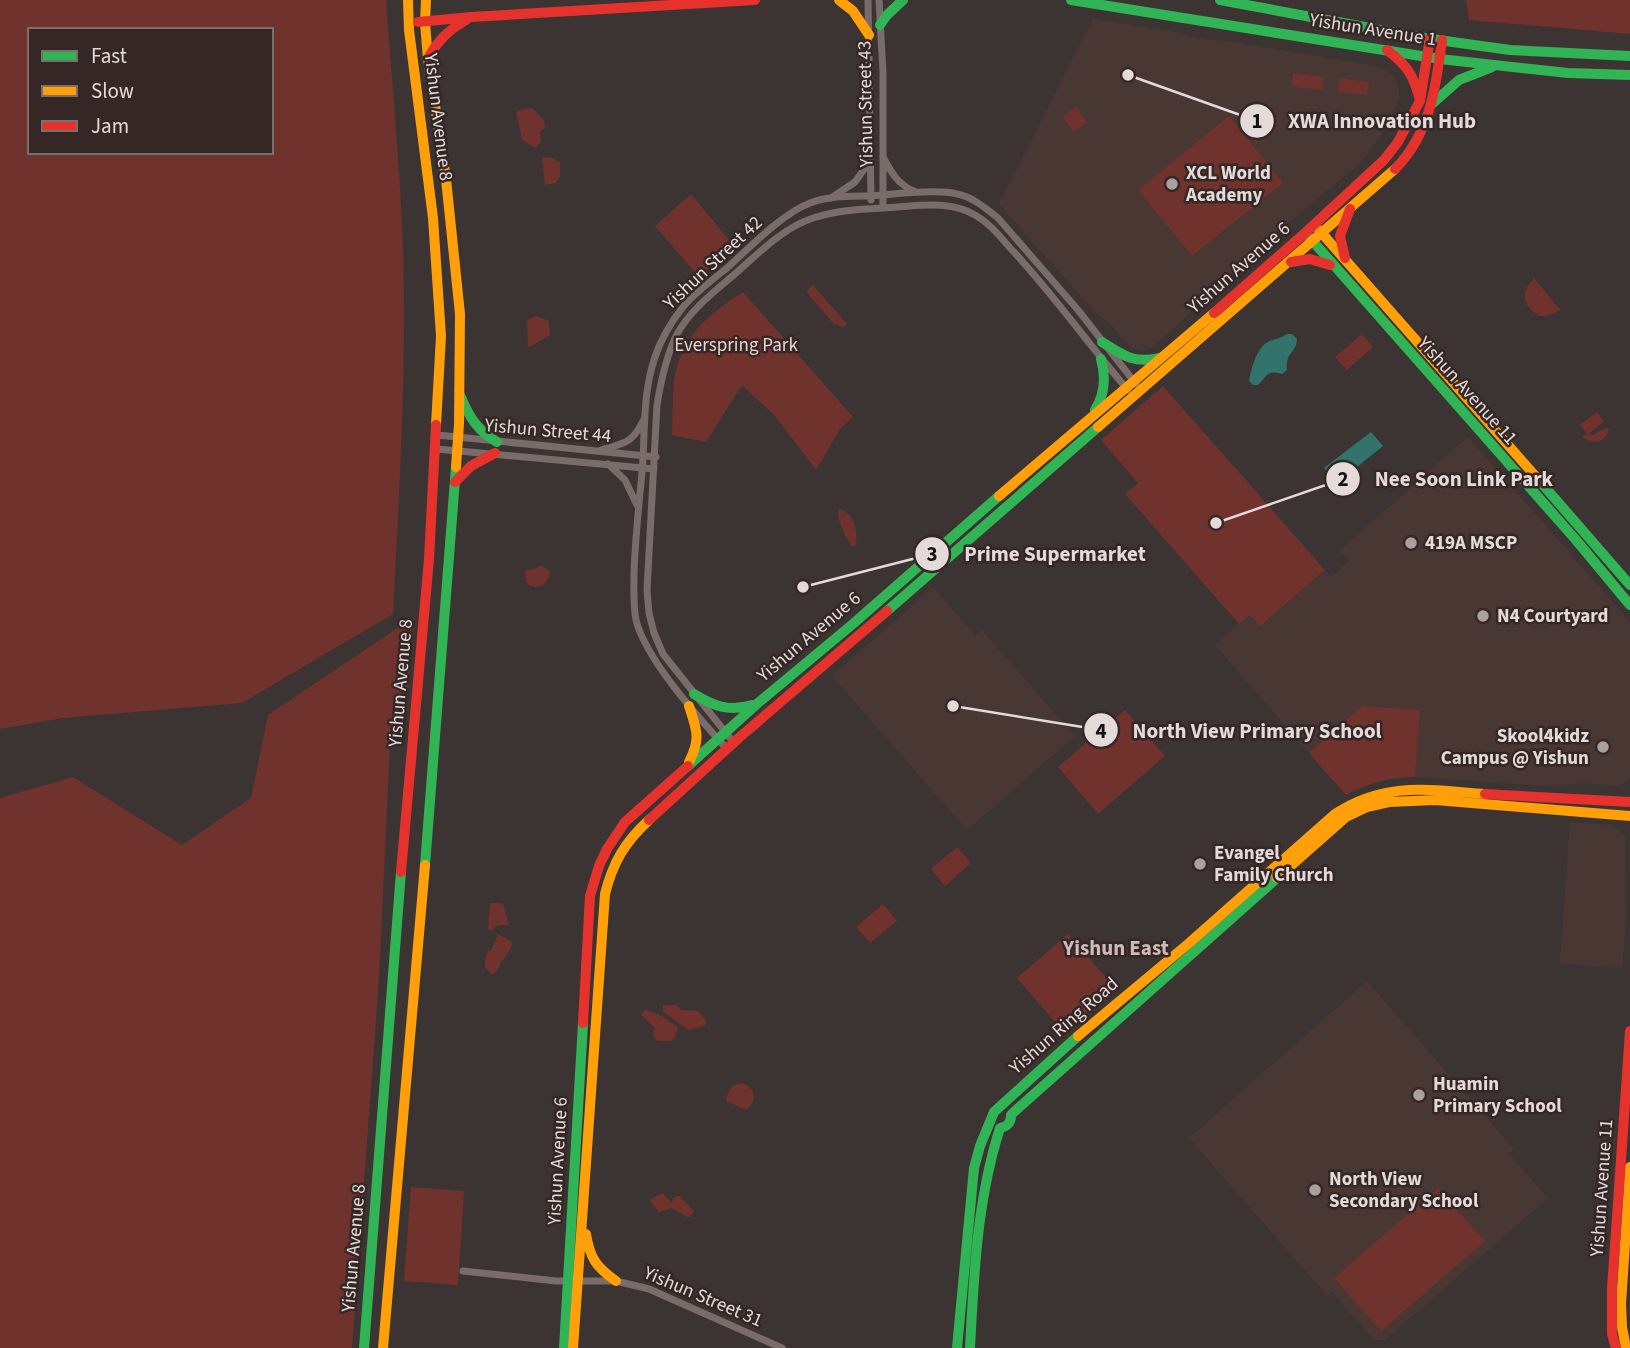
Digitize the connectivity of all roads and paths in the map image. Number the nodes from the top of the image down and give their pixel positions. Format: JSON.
{"nodes":[{"id":1,"x":408,"y":0,"type":"edge"},
{"id":2,"x":426,"y":0,"type":"edge"},
{"id":3,"x":755,"y":0,"type":"edge"},
{"id":4,"x":839,"y":0,"type":"edge"},
{"id":5,"x":868,"y":0,"type":"edge"},
{"id":6,"x":879,"y":0,"type":"edge"},
{"id":7,"x":904,"y":0,"type":"edge"},
{"id":8,"x":1071,"y":0,"type":"edge"},
{"id":9,"x":1220,"y":0,"type":"edge"},
{"id":10,"x":471,"y":17,"type":"junction"},
{"id":11,"x":408,"y":22,"type":"junction"},
{"id":12,"x":425,"y":23,"type":"junction"},
{"id":13,"x":880,"y":25,"type":"junction"},
{"id":14,"x":869,"y":35,"type":"junction"},
{"id":15,"x":1430,"y":38,"type":"junction"},
{"id":16,"x":1442,"y":40,"type":"junction"},
{"id":17,"x":1385,"y":48,"type":"junction"},
{"id":18,"x":1598,"y":53,"type":"junction"},
{"id":19,"x":1630,"y":55,"type":"edge"},
{"id":20,"x":1427,"y":57,"type":"junction"},
{"id":21,"x":1440,"y":59,"type":"junction"},
{"id":22,"x":428,"y":60,"type":"junction"},
{"id":23,"x":1498,"y":66,"type":"junction"},
{"id":24,"x":1616,"y":75,"type":"junction"},
{"id":25,"x":1630,"y":75,"type":"edge"},
{"id":26,"x":1420,"y":101,"type":"junction"},
{"id":27,"x":1433,"y":103,"type":"junction"},
{"id":28,"x":883,"y":156,"type":"junction"},
{"id":29,"x":871,"y":160,"type":"junction"},
{"id":30,"x":920,"y":192,"type":"junction"},
{"id":31,"x":883,"y":195,"type":"junction"},
{"id":32,"x":871,"y":196,"type":"junction"},
{"id":33,"x":830,"y":198,"type":"junction"},
{"id":34,"x":883,"y":207,"type":"junction"},
{"id":35,"x":871,"y":208,"type":"junction"},
{"id":36,"x":1350,"y":209,"type":"junction"},
{"id":37,"x":1310,"y":233,"type":"junction"},
{"id":38,"x":1321,"y":233,"type":"junction"},
{"id":39,"x":1347,"y":263,"type":"junction"},
{"id":40,"x":1287,"y":264,"type":"junction"},
{"id":41,"x":1334,"y":267,"type":"junction"},
{"id":42,"x":1366,"y":294,"type":"junction"},
{"id":43,"x":1102,"y":342,"type":"junction"},
{"id":44,"x":1163,"y":357,"type":"junction"},
{"id":45,"x":1101,"y":359,"type":"junction"},
{"id":46,"x":1129,"y":384,"type":"junction"},
{"id":47,"x":459,"y":391,"type":"junction"},
{"id":48,"x":1137,"y":393,"type":"junction"},
{"id":49,"x":644,"y":418,"type":"junction"},
{"id":50,"x":1088,"y":419,"type":"junction"},
{"id":51,"x":437,"y":435,"type":"junction"},
{"id":52,"x":458,"y":438,"type":"junction"},
{"id":53,"x":497,"y":442,"type":"junction"},
{"id":54,"x":437,"y":449,"type":"junction"},
{"id":55,"x":457,"y":451,"type":"junction"},
{"id":56,"x":597,"y":451,"type":"junction"},
{"id":57,"x":495,"y":453,"type":"junction"},
{"id":58,"x":643,"y":456,"type":"junction"},
{"id":59,"x":1065,"y":456,"type":"junction"},
{"id":60,"x":656,"y":457,"type":"junction"},
{"id":61,"x":608,"y":464,"type":"junction"},
{"id":62,"x":1034,"y":465,"type":"junction"},
{"id":63,"x":642,"y":467,"type":"junction"},
{"id":64,"x":654,"y":469,"type":"junction"},
{"id":65,"x":455,"y":482,"type":"junction"},
{"id":66,"x":638,"y":509,"type":"junction"},
{"id":67,"x":1630,"y":585,"type":"edge"},
{"id":68,"x":1630,"y":605,"type":"edge"},
{"id":69,"x":695,"y":694,"type":"junction"},
{"id":70,"x":758,"y":703,"type":"junction"},
{"id":71,"x":689,"y":706,"type":"junction"},
{"id":72,"x":722,"y":736,"type":"junction"},
{"id":73,"x":731,"y":746,"type":"junction"},
{"id":74,"x":685,"y":769,"type":"junction"},
{"id":75,"x":1630,"y":792,"type":"edge"},
{"id":76,"x":1613,"y":800,"type":"junction"},
{"id":77,"x":1630,"y":802,"type":"edge"},
{"id":78,"x":1611,"y":813,"type":"junction"},
{"id":79,"x":1630,"y":816,"type":"edge"},
{"id":80,"x":1630,"y":826,"type":"edge"},
{"id":81,"x":1220,"y":922,"type":"junction"},
{"id":82,"x":1630,"y":1031,"type":"edge"},
{"id":83,"x":580,"y":1076,"type":"junction"},
{"id":84,"x":593,"y":1077,"type":"junction"},
{"id":85,"x":999,"y":1108,"type":"junction"},
{"id":86,"x":1010,"y":1115,"type":"junction"},
{"id":87,"x":992,"y":1120,"type":"junction"},
{"id":88,"x":1000,"y":1128,"type":"junction"},
{"id":89,"x":1630,"y":1167,"type":"edge"},
{"id":90,"x":582,"y":1223,"type":"junction"},
{"id":91,"x":463,"y":1271,"type":"dead end"},
{"id":92,"x":616,"y":1281,"type":"junction"},
{"id":93,"x":573,"y":1282,"type":"junction"},
{"id":94,"x":364,"y":1348,"type":"edge"},
{"id":95,"x":383,"y":1348,"type":"edge"},
{"id":96,"x":564,"y":1348,"type":"edge"},
{"id":97,"x":573,"y":1348,"type":"edge"},
{"id":98,"x":782,"y":1348,"type":"edge"},
{"id":99,"x":957,"y":1348,"type":"edge"},
{"id":100,"x":970,"y":1348,"type":"edge"},
{"id":101,"x":1616,"y":1348,"type":"edge"},
{"id":102,"x":1626,"y":1348,"type":"edge"}],
"edges":[{"from":1,"to":11,"type":"main road"},
{"from":2,"to":12,"type":"main road"},
{"from":3,"to":10,"type":"main road"},
{"from":4,"to":14,"type":"main road"},
{"from":5,"to":14,"type":"street","name":"Yishun Street 43"},
{"from":6,"to":13,"type":"street","name":"Yishun Street 43"},
{"from":7,"to":13,"type":"main road"},
{"from":8,"to":17,"type":"main road","name":"Yishun Avenue 1"},
{"from":9,"to":15,"type":"main road","name":"Yishun Avenue 1"},
{"from":10,"to":12,"type":"main road"},
{"from":10,"to":22,"type":"main road"},
{"from":11,"to":12,"type":"main road"},
{"from":11,"to":51,"type":"main road","name":"Yishun Avenue 8"},
{"from":12,"to":22,"type":"main road","name":"Yishun Avenue 8"},
{"from":13,"to":28,"type":"street","name":"Yishun Street 43"},
{"from":14,"to":29,"type":"street","name":"Yishun Street 43"},
{"from":15,"to":16,"type":"main road","name":"Yishun Avenue 1"},
{"from":15,"to":20,"type":"main road","name":"Yishun Avenue 6"},
{"from":16,"to":18,"type":"main road","name":"Yishun Avenue 1"},
{"from":16,"to":21,"type":"main road","name":"Yishun Avenue 6"},
{"from":17,"to":20,"type":"main road","name":"Yishun Avenue 1"},
{"from":17,"to":26,"type":"main road"},
{"from":18,"to":19,"type":"main road","name":"Yishun Avenue 1"},
{"from":18,"to":24,"type":"main road"},
{"from":20,"to":21,"type":"main road","name":"Yishun Avenue 1"},
{"from":20,"to":26,"type":"main road","name":"Yishun Avenue 6"},
{"from":21,"to":23,"type":"main road","name":"Yishun Avenue 1"},
{"from":21,"to":27,"type":"main road","name":"Yishun Avenue 6"},
{"from":22,"to":47,"type":"main road","name":"Yishun Avenue 8"},
{"from":23,"to":24,"type":"main road","name":"Yishun Avenue 1"},
{"from":23,"to":27,"type":"main road"},
{"from":24,"to":25,"type":"main road","name":"Yishun Avenue 1"},
{"from":26,"to":37,"type":"main road","name":"Yishun Avenue 6"},
{"from":27,"to":36,"type":"main road","name":"Yishun Avenue 6"},
{"from":28,"to":30,"type":"street"},
{"from":28,"to":31,"type":"street","name":"Yishun Street 43"},
{"from":29,"to":32,"type":"street","name":"Yishun Street 43"},
{"from":29,"to":33,"type":"street"},
{"from":30,"to":31,"type":"street","name":"Yishun Street 42"},
{"from":30,"to":43,"type":"street","name":"Yishun Street 42"},
{"from":31,"to":32,"type":"street","name":"Yishun Street 42"},
{"from":31,"to":34,"type":"street","name":"Yishun Street 43"},
{"from":32,"to":33,"type":"street","name":"Yishun Street 42"},
{"from":32,"to":35,"type":"street","name":"Yishun Street 43"},
{"from":33,"to":49,"type":"street","name":"Yishun Street 42"},
{"from":34,"to":35,"type":"street","name":"Yishun Street 42"},
{"from":34,"to":45,"type":"street","name":"Yishun Street 42"},
{"from":35,"to":60,"type":"street","name":"Yishun Street 42"},
{"from":36,"to":38,"type":"main road","name":"Yishun Avenue 6"},
{"from":36,"to":39,"type":"main road"},
{"from":37,"to":38,"type":"main road","name":"Yishun Avenue 6"},
{"from":37,"to":40,"type":"main road","name":"Yishun Avenue 6"},
{"from":37,"to":41,"type":"main road","name":"Yishun Avenue 11"},
{"from":37,"to":44,"type":"main road","name":"Yishun Avenue 6"},
{"from":38,"to":39,"type":"main road","name":"Yishun Avenue 11"},
{"from":39,"to":42,"type":"main road","name":"Yishun Avenue 11"},
{"from":40,"to":41,"type":"main road"},
{"from":40,"to":48,"type":"main road","name":"Yishun Avenue 6"},
{"from":41,"to":42,"type":"main road","name":"Yishun Avenue 11"},
{"from":42,"to":67,"type":"main road","name":"Yishun Avenue 11"},
{"from":42,"to":68,"type":"main road","name":"Yishun Avenue 11"},
{"from":43,"to":44,"type":"main road"},
{"from":43,"to":46,"type":"street","name":"Yishun Street 42"},
{"from":44,"to":46,"type":"main road","name":"Yishun Avenue 6"},
{"from":45,"to":46,"type":"street","name":"Yishun Street 42"},
{"from":45,"to":50,"type":"main road"},
{"from":46,"to":48,"type":"street","name":"Yishun Street 42"},
{"from":46,"to":50,"type":"main road","name":"Yishun Avenue 6"},
{"from":47,"to":52,"type":"main road","name":"Yishun Avenue 8"},
{"from":47,"to":53,"type":"main road"},
{"from":48,"to":59,"type":"main road","name":"Yishun Avenue 6"},
{"from":49,"to":56,"type":"street"},
{"from":49,"to":58,"type":"street","name":"Yishun Street 42"},
{"from":50,"to":62,"type":"main road","name":"Yishun Avenue 6"},
{"from":51,"to":52,"type":"street","name":"Yishun Street 44"},
{"from":51,"to":54,"type":"main road","name":"Yishun Avenue 8"},
{"from":52,"to":53,"type":"street","name":"Yishun Street 44"},
{"from":52,"to":55,"type":"main road","name":"Yishun Avenue 8"},
{"from":53,"to":56,"type":"street","name":"Yishun Street 44"},
{"from":54,"to":55,"type":"street","name":"Yishun Street 44"},
{"from":54,"to":94,"type":"main road","name":"Yishun Avenue 8"},
{"from":55,"to":57,"type":"street","name":"Yishun Street 44"},
{"from":55,"to":65,"type":"main road","name":"Yishun Avenue 8"},
{"from":56,"to":58,"type":"street","name":"Yishun Street 44"},
{"from":57,"to":61,"type":"street","name":"Yishun Street 44"},
{"from":57,"to":65,"type":"main road"},
{"from":58,"to":60,"type":"street","name":"Yishun Street 44"},
{"from":58,"to":63,"type":"street","name":"Yishun Street 42"},
{"from":59,"to":62,"type":"main road"},
{"from":59,"to":73,"type":"main road","name":"Yishun Avenue 6"},
{"from":60,"to":64,"type":"street","name":"Yishun Street 42"},
{"from":61,"to":63,"type":"street","name":"Yishun Street 44"},
{"from":61,"to":66,"type":"street"},
{"from":62,"to":70,"type":"main road","name":"Yishun Avenue 6"},
{"from":63,"to":64,"type":"street","name":"Yishun Street 44"},
{"from":63,"to":66,"type":"street","name":"Yishun Street 42"},
{"from":64,"to":69,"type":"street","name":"Yishun Street 42"},
{"from":65,"to":95,"type":"main road","name":"Yishun Avenue 8"},
{"from":66,"to":71,"type":"street","name":"Yishun Street 42"},
{"from":69,"to":70,"type":"main road"},
{"from":69,"to":72,"type":"street","name":"Yishun Street 42"},
{"from":70,"to":72,"type":"main road","name":"Yishun Avenue 6"},
{"from":71,"to":72,"type":"street","name":"Yishun Street 42"},
{"from":71,"to":74,"type":"main road"},
{"from":72,"to":73,"type":"street","name":"Yishun Street 42"},
{"from":72,"to":74,"type":"main road","name":"Yishun Avenue 6"},
{"from":73,"to":84,"type":"main road","name":"Yishun Avenue 6"},
{"from":74,"to":83,"type":"main road","name":"Yishun Avenue 6"},
{"from":75,"to":76,"type":"main road"},
{"from":76,"to":77,"type":"main road","name":"Yishun Ring Road"},
{"from":76,"to":81,"type":"main road","name":"Yishun Ring Road"},
{"from":78,"to":79,"type":"main road","name":"Yishun Ring Road"},
{"from":78,"to":80,"type":"main road"},
{"from":78,"to":81,"type":"main road","name":"Yishun Ring Road"},
{"from":81,"to":85,"type":"main road","name":"Yishun Ring Road"},
{"from":81,"to":86,"type":"main road","name":"Yishun Ring Road"},
{"from":82,"to":101,"type":"main road","name":"Yishun Avenue 11"},
{"from":83,"to":84,"type":"main road"},
{"from":83,"to":93,"type":"main road","name":"Yishun Avenue 6"},
{"from":84,"to":90,"type":"main road","name":"Yishun Avenue 6"},
{"from":85,"to":86,"type":"main road"},
{"from":85,"to":87,"type":"main road","name":"Yishun Ring Road"},
{"from":86,"to":88,"type":"main road","name":"Yishun Ring Road"},
{"from":87,"to":88,"type":"main road"},
{"from":87,"to":99,"type":"main road","name":"Yishun Ring Road"},
{"from":88,"to":100,"type":"main road","name":"Yishun Ring Road"},
{"from":89,"to":102,"type":"main road","name":"Yishun Avenue 11"},
{"from":90,"to":92,"type":"main road"},
{"from":90,"to":93,"type":"main road","name":"Yishun Avenue 6"},
{"from":91,"to":93,"type":"street","name":"Yishun Street 31"},
{"from":92,"to":93,"type":"street","name":"Yishun Street 31"},
{"from":92,"to":98,"type":"street","name":"Yishun Street 31"},
{"from":93,"to":96,"type":"main road","name":"Yishun Avenue 6"},
{"from":93,"to":97,"type":"main road","name":"Yishun Avenue 6"}]}
